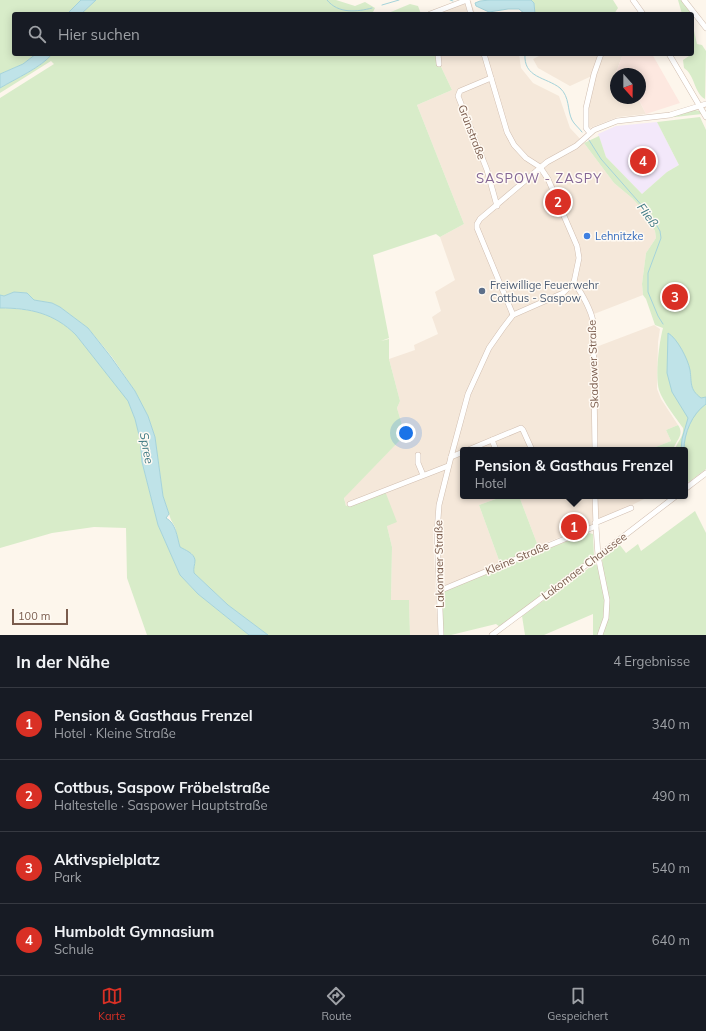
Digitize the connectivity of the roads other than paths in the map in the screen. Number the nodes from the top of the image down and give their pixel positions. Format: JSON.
{"nodes":[{"id":1,"x":467,"y":0,"type":"edge"},
{"id":2,"x":633,"y":0,"type":"edge"},
{"id":3,"x":684,"y":0,"type":"edge"},
{"id":4,"x":435,"y":12,"type":"edge"},
{"id":5,"x":470,"y":12,"type":"edge"},
{"id":6,"x":642,"y":12,"type":"edge"},
{"id":7,"x":693,"y":12,"type":"edge"},
{"id":8,"x":694,"y":13,"type":"edge"},
{"id":9,"x":706,"y":28,"type":"edge"},
{"id":10,"x":438,"y":56,"type":"edge"},
{"id":11,"x":485,"y":56,"type":"edge"},
{"id":12,"x":600,"y":56,"type":"edge"},
{"id":13,"x":670,"y":56,"type":"edge"},
{"id":14,"x":439,"y":64,"type":"dead end"},
{"id":15,"x":491,"y":78,"type":"junction"},
{"id":16,"x":706,"y":104,"type":"edge"},
{"id":17,"x":700,"y":106,"type":"junction"},
{"id":18,"x":706,"y":117,"type":"edge"},
{"id":19,"x":590,"y":133,"type":"junction"},
{"id":20,"x":540,"y":167,"type":"junction"},
{"id":21,"x":496,"y":206,"type":"junction"},
{"id":22,"x":574,"y":282,"type":"junction"},
{"id":23,"x":513,"y":315,"type":"junction"},
{"id":24,"x":492,"y":440,"type":"junction"},
{"id":25,"x":475,"y":447,"type":"edge"},
{"id":26,"x":495,"y":447,"type":"edge"},
{"id":27,"x":531,"y":447,"type":"edge"},
{"id":28,"x":595,"y":447,"type":"edge"},
{"id":29,"x":460,"y":453,"type":"edge"},
{"id":30,"x":418,"y":454,"type":"dead end"},
{"id":31,"x":450,"y":457,"type":"junction"},
{"id":32,"x":448,"y":466,"type":"junction"},
{"id":33,"x":706,"y":473,"type":"edge"},
{"id":34,"x":423,"y":475,"type":"junction"},
{"id":35,"x":688,"y":487,"type":"edge"},
{"id":36,"x":595,"y":499,"type":"edge"},
{"id":37,"x":672,"y":499,"type":"edge"},
{"id":38,"x":350,"y":504,"type":"dead end"},
{"id":39,"x":631,"y":508,"type":"dead end"},
{"id":40,"x":596,"y":524,"type":"junction"},
{"id":41,"x":598,"y":556,"type":"junction"},
{"id":42,"x":439,"y":591,"type":"junction"},
{"id":43,"x":441,"y":635,"type":"edge"},
{"id":44,"x":492,"y":635,"type":"edge"},
{"id":45,"x":600,"y":635,"type":"edge"}],
"edges":[{"from":1,"to":4,"type":"street"},
{"from":1,"to":5,"type":"street"},
{"from":2,"to":6,"type":"street"},
{"from":3,"to":7,"type":"street"},
{"from":8,"to":9,"type":"street"},
{"from":10,"to":14,"type":"street"},
{"from":11,"to":15,"type":"street"},
{"from":12,"to":19,"type":"street"},
{"from":13,"to":17,"type":"street"},
{"from":15,"to":20,"type":"street"},
{"from":15,"to":21,"type":"street","name":"Grünstraße"},
{"from":16,"to":17,"type":"street"},
{"from":17,"to":18,"type":"street"},
{"from":17,"to":19,"type":"street"},
{"from":19,"to":20,"type":"street"},
{"from":20,"to":21,"type":"street"},
{"from":20,"to":22,"type":"street"},
{"from":21,"to":23,"type":"street"},
{"from":22,"to":23,"type":"street","name":"Lakomaer Straße"},
{"from":22,"to":28,"type":"street","name":"Skadower Straße"},
{"from":23,"to":31,"type":"street","name":"Lakomaer Straße"},
{"from":24,"to":25,"type":"street"},
{"from":24,"to":26,"type":"street"},
{"from":24,"to":27,"type":"street"},
{"from":29,"to":31,"type":"street"},
{"from":30,"to":34,"type":"street"},
{"from":31,"to":32,"type":"street","name":"Lakomaer Straße"},
{"from":32,"to":34,"type":"street"},
{"from":32,"to":42,"type":"street","name":"Lakomaer Straße"},
{"from":33,"to":35,"type":"street"},
{"from":34,"to":38,"type":"street"},
{"from":36,"to":40,"type":"street"},
{"from":37,"to":41,"type":"street","name":"Lakomaer Chaussee"},
{"from":39,"to":40,"type":"street","name":"Kleine Straße"},
{"from":40,"to":41,"type":"street"},
{"from":40,"to":42,"type":"street","name":"Kleine Straße"},
{"from":41,"to":44,"type":"street","name":"Lakomaer Chaussee"},
{"from":41,"to":45,"type":"street"},
{"from":42,"to":43,"type":"street","name":"Lakomaer Straße"}]}
